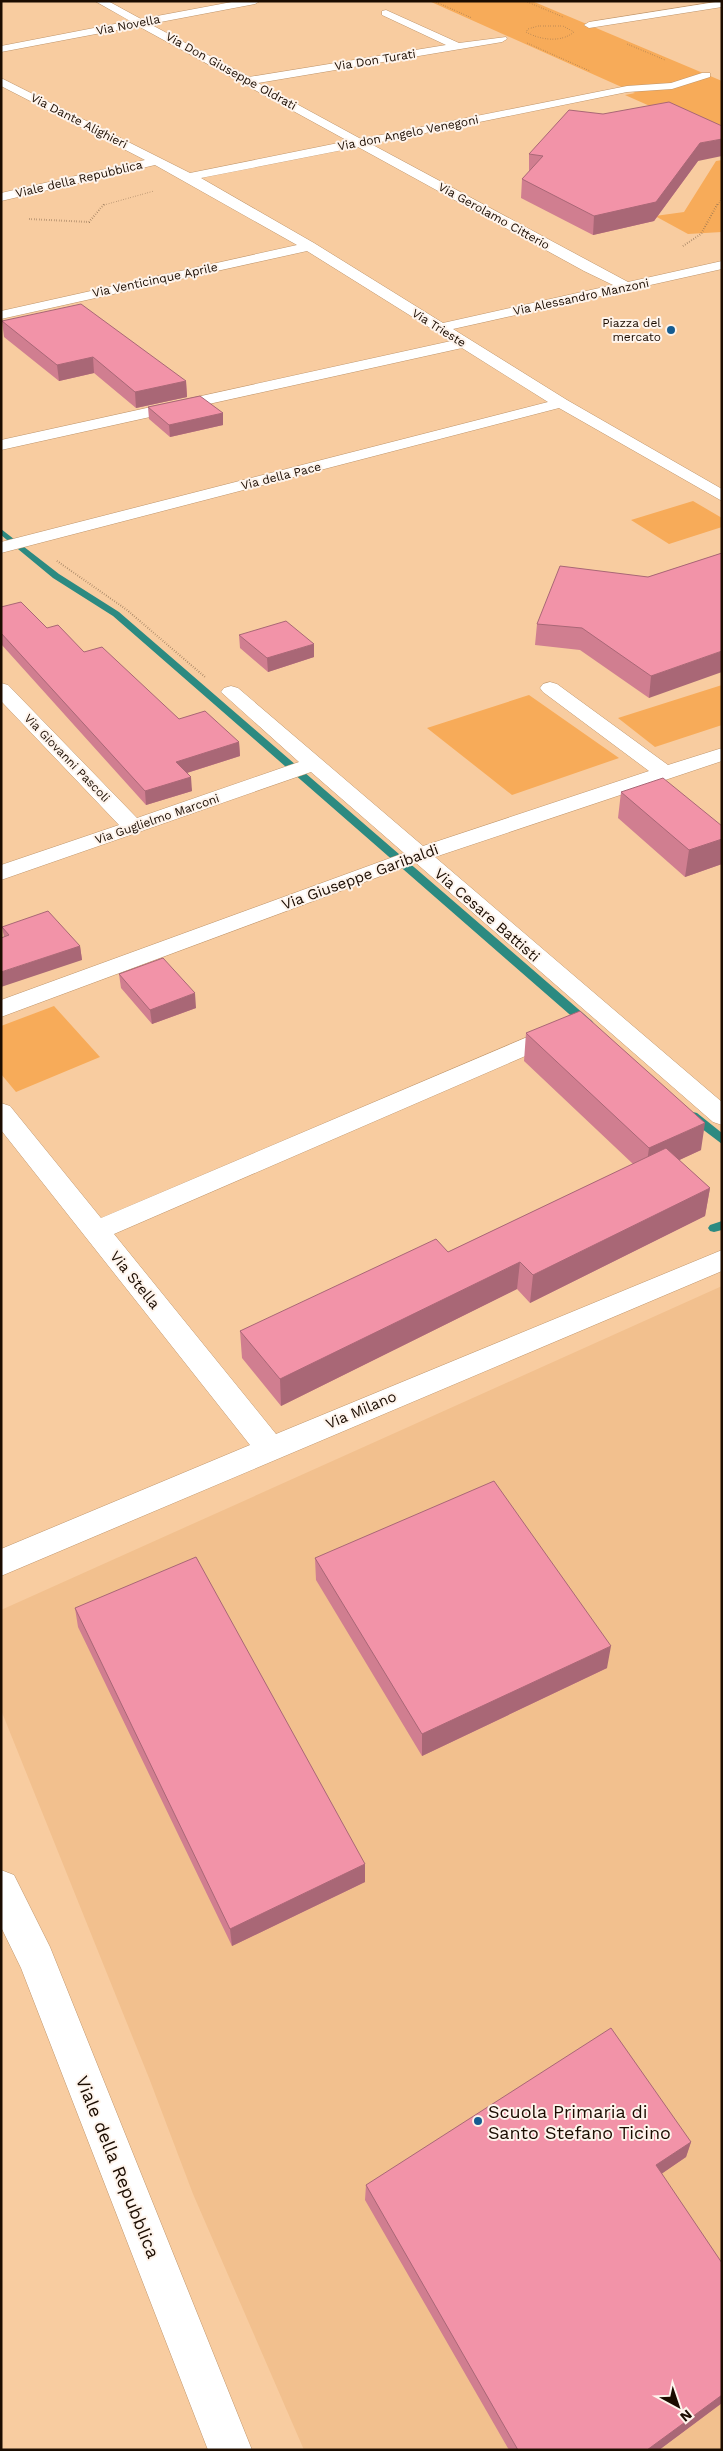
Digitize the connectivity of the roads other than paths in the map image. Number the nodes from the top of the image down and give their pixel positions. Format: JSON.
{"nodes":[{"id":1,"x":100,"y":1,"type":"edge"},
{"id":2,"x":255,"y":1,"type":"edge"},
{"id":3,"x":722,"y":4,"type":"edge"},
{"id":4,"x":386,"y":13,"type":"dead end"},
{"id":5,"x":141,"y":22,"type":"junction"},
{"id":6,"x":589,"y":25,"type":"dead end"},
{"id":7,"x":502,"y":39,"type":"dead end"},
{"id":8,"x":458,"y":46,"type":"junction"},
{"id":9,"x":1,"y":48,"type":"edge"},
{"id":10,"x":710,"y":74,"type":"dead end"},
{"id":11,"x":1,"y":81,"type":"edge"},
{"id":12,"x":248,"y":81,"type":"junction"},
{"id":13,"x":361,"y":142,"type":"junction"},
{"id":14,"x":157,"y":162,"type":"junction"},
{"id":15,"x":193,"y":179,"type":"junction"},
{"id":16,"x":1,"y":197,"type":"edge"},
{"id":17,"x":309,"y":246,"type":"junction"},
{"id":18,"x":722,"y":265,"type":"edge"},
{"id":19,"x":700,"y":270,"type":"junction"},
{"id":20,"x":722,"y":281,"type":"edge"},
{"id":21,"x":628,"y":287,"type":"junction"},
{"id":22,"x":68,"y":299,"type":"junction"},
{"id":23,"x":84,"y":311,"type":"edge"},
{"id":24,"x":1,"y":315,"type":"edge"},
{"id":25,"x":439,"y":328,"type":"junction"},
{"id":26,"x":462,"y":343,"type":"junction"},
{"id":27,"x":188,"y":388,"type":"dead end"},
{"id":28,"x":203,"y":399,"type":"junction"},
{"id":29,"x":561,"y":403,"type":"junction"},
{"id":30,"x":1,"y":445,"type":"edge"},
{"id":31,"x":722,"y":496,"type":"edge"},
{"id":32,"x":4,"y":547,"type":"edge"},
{"id":33,"x":550,"y":688,"type":"dead end"},
{"id":34,"x":1,"y":689,"type":"edge"},
{"id":35,"x":231,"y":692,"type":"road end"},
{"id":36,"x":722,"y":754,"type":"edge"},
{"id":37,"x":311,"y":764,"type":"junction"},
{"id":38,"x":664,"y":772,"type":"junction"},
{"id":39,"x":133,"y":827,"type":"junction"},
{"id":40,"x":407,"y":859,"type":"junction"},
{"id":41,"x":1,"y":873,"type":"edge"},
{"id":42,"x":1,"y":1009,"type":"edge"},
{"id":43,"x":590,"y":1018,"type":"junction"},
{"id":44,"x":1,"y":1112,"type":"edge"},
{"id":45,"x":722,"y":1116,"type":"edge"},
{"id":46,"x":96,"y":1231,"type":"junction"},
{"id":47,"x":722,"y":1260,"type":"edge"},
{"id":48,"x":270,"y":1448,"type":"junction"},
{"id":49,"x":1,"y":1563,"type":"edge"},
{"id":50,"x":1,"y":1887,"type":"edge"},
{"id":51,"x":230,"y":2450,"type":"edge"}],
"edges":[{"from":1,"to":5,"type":"street","name":"Via Don Giuseppe Oldrati"},
{"from":2,"to":5,"type":"street","name":"Via Novella"},
{"from":3,"to":6,"type":"street"},
{"from":4,"to":8,"type":"street"},
{"from":5,"to":9,"type":"street","name":"Via Novella"},
{"from":5,"to":12,"type":"street","name":"Via Don Giuseppe Oldrati"},
{"from":7,"to":8,"type":"street","name":"Via Don Turati"},
{"from":8,"to":12,"type":"street","name":"Via Don Turati"},
{"from":10,"to":13,"type":"street","name":"Via don Angelo Venegoni"},
{"from":11,"to":14,"type":"street","name":"Via Dante Alighieri"},
{"from":12,"to":13,"type":"street","name":"Via Don Giuseppe Oldrati"},
{"from":13,"to":15,"type":"street","name":"Via don Angelo Venegoni"},
{"from":13,"to":21,"type":"street","name":"Via Gerolamo Citterio"},
{"from":14,"to":15,"type":"street","name":"Via Trieste"},
{"from":14,"to":16,"type":"street","name":"Viale della Repubblica"},
{"from":15,"to":17,"type":"street","name":"Via Trieste"},
{"from":17,"to":22,"type":"street","name":"Via Venticinque Aprile"},
{"from":17,"to":25,"type":"street","name":"Via Trieste"},
{"from":18,"to":19,"type":"street","name":"Via Alessandro Manzoni"},
{"from":19,"to":20,"type":"street"},
{"from":19,"to":21,"type":"street","name":"Via Alessandro Manzoni"},
{"from":21,"to":25,"type":"street","name":"Via Alessandro Manzoni"},
{"from":22,"to":23,"type":"street"},
{"from":22,"to":24,"type":"street","name":"Via Venticinque Aprile"},
{"from":25,"to":26,"type":"street","name":"Via Trieste"},
{"from":26,"to":28,"type":"street"},
{"from":26,"to":29,"type":"street","name":"Via Trieste"},
{"from":27,"to":28,"type":"street"},
{"from":28,"to":30,"type":"street"},
{"from":29,"to":31,"type":"street","name":"Via Trieste"},
{"from":29,"to":32,"type":"street","name":"Via della Pace"},
{"from":33,"to":38,"type":"street"},
{"from":34,"to":39,"type":"street","name":"Via Giovanni Pascoli"},
{"from":35,"to":37,"type":"street","name":"Via Cesare Battisti"},
{"from":36,"to":38,"type":"street","name":"Via Giuseppe Garibaldi"},
{"from":37,"to":39,"type":"street","name":"Via Guglielmo Marconi"},
{"from":37,"to":40,"type":"street","name":"Via Cesare Battisti"},
{"from":38,"to":40,"type":"street","name":"Via Giuseppe Garibaldi"},
{"from":39,"to":41,"type":"street","name":"Via Guglielmo Marconi"},
{"from":40,"to":42,"type":"street","name":"Via Giuseppe Garibaldi"},
{"from":40,"to":43,"type":"street","name":"Via Cesare Battisti"},
{"from":43,"to":45,"type":"street","name":"Via Cesare Battisti"},
{"from":43,"to":46,"type":"street"},
{"from":44,"to":46,"type":"street","name":"Via Stella"},
{"from":46,"to":48,"type":"street","name":"Via Stella"},
{"from":47,"to":48,"type":"street","name":"Via Milano"},
{"from":48,"to":49,"type":"street","name":"Via Milano"},
{"from":50,"to":51,"type":"street","name":"Viale della Repubblica"}]}
